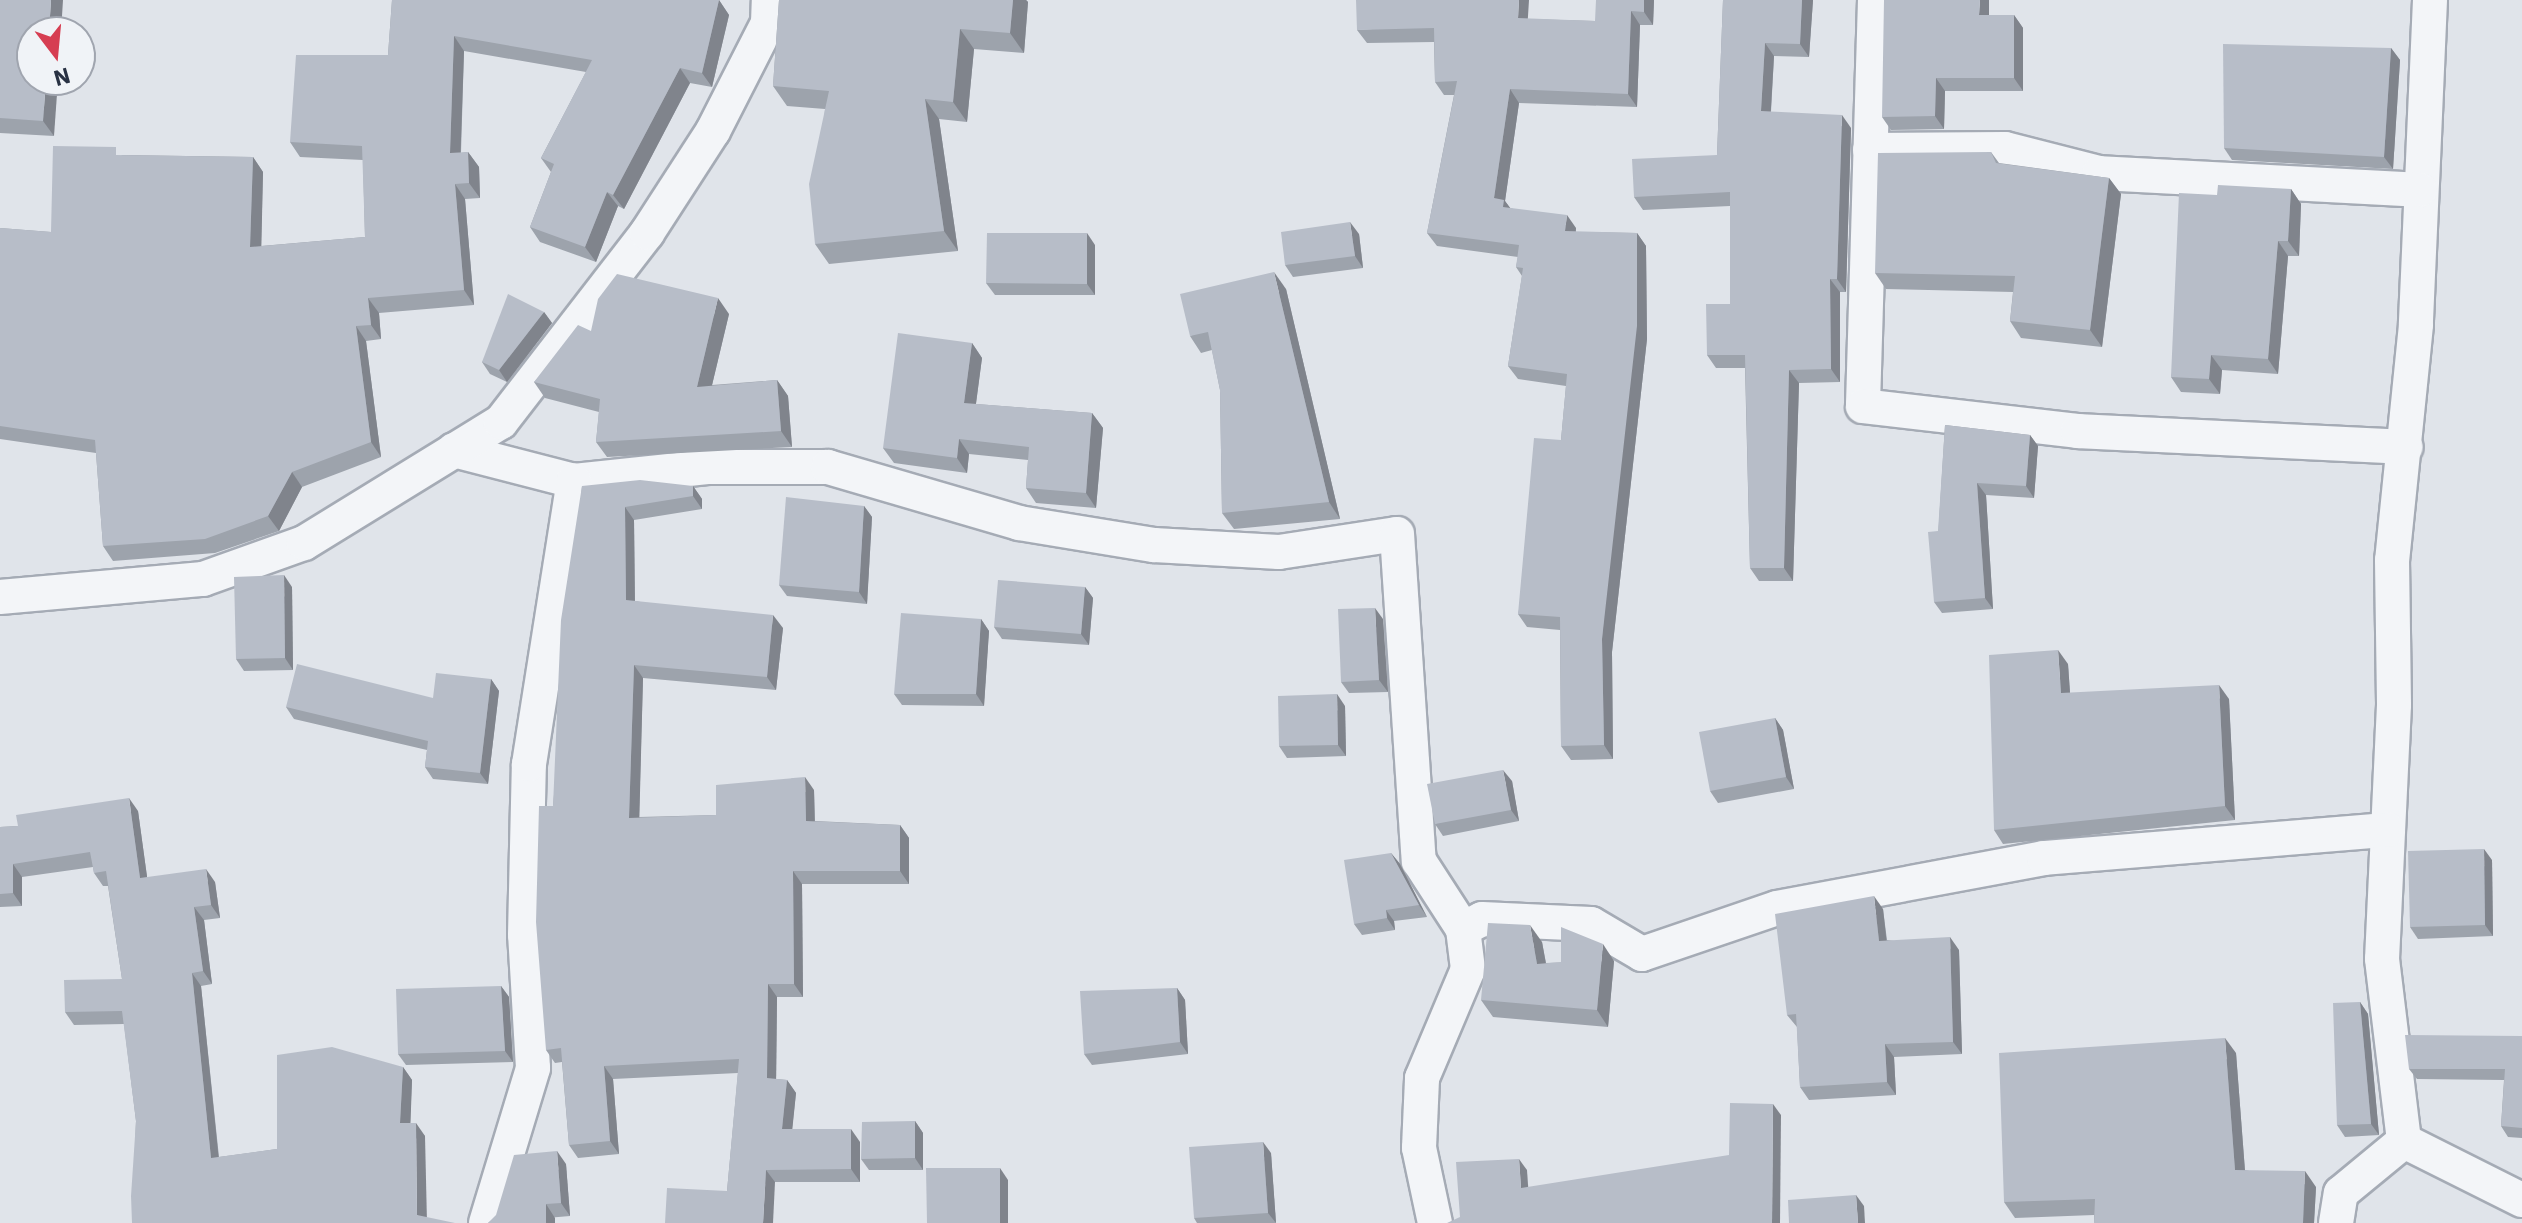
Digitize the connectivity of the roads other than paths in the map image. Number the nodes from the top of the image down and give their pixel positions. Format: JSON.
{"nodes":[{"id":1,"x":769,"y":0,"type":"edge"},
{"id":2,"x":1875,"y":0,"type":"edge"},
{"id":3,"x":2430,"y":0,"type":"edge"},
{"id":4,"x":1870,"y":150,"type":"junction"},
{"id":5,"x":2420,"y":190,"type":"junction"},
{"id":6,"x":2406,"y":447,"type":"junction"},
{"id":7,"x":454,"y":450,"type":"junction"},
{"id":8,"x":574,"y":481,"type":"junction"},
{"id":9,"x":0,"y":597,"type":"edge"},
{"id":10,"x":2388,"y":830,"type":"junction"},
{"id":11,"x":1463,"y":929,"type":"junction"},
{"id":12,"x":2404,"y":1141,"type":"junction"},
{"id":13,"x":2522,"y":1200,"type":"edge"},
{"id":14,"x":486,"y":1223,"type":"edge"},
{"id":15,"x":1435,"y":1223,"type":"edge"},
{"id":16,"x":2336,"y":1223,"type":"edge"}],
"edges":[{"from":1,"to":7,"type":"street"},
{"from":2,"to":4,"type":"street"},
{"from":3,"to":5,"type":"street"},
{"from":4,"to":5,"type":"street"},
{"from":4,"to":6,"type":"street"},
{"from":5,"to":6,"type":"street"},
{"from":6,"to":10,"type":"street"},
{"from":7,"to":8,"type":"street"},
{"from":7,"to":9,"type":"street"},
{"from":8,"to":11,"type":"street"},
{"from":8,"to":14,"type":"street"},
{"from":10,"to":11,"type":"street"},
{"from":10,"to":12,"type":"street"},
{"from":11,"to":15,"type":"street"},
{"from":12,"to":13,"type":"street"},
{"from":12,"to":16,"type":"street"}]}
